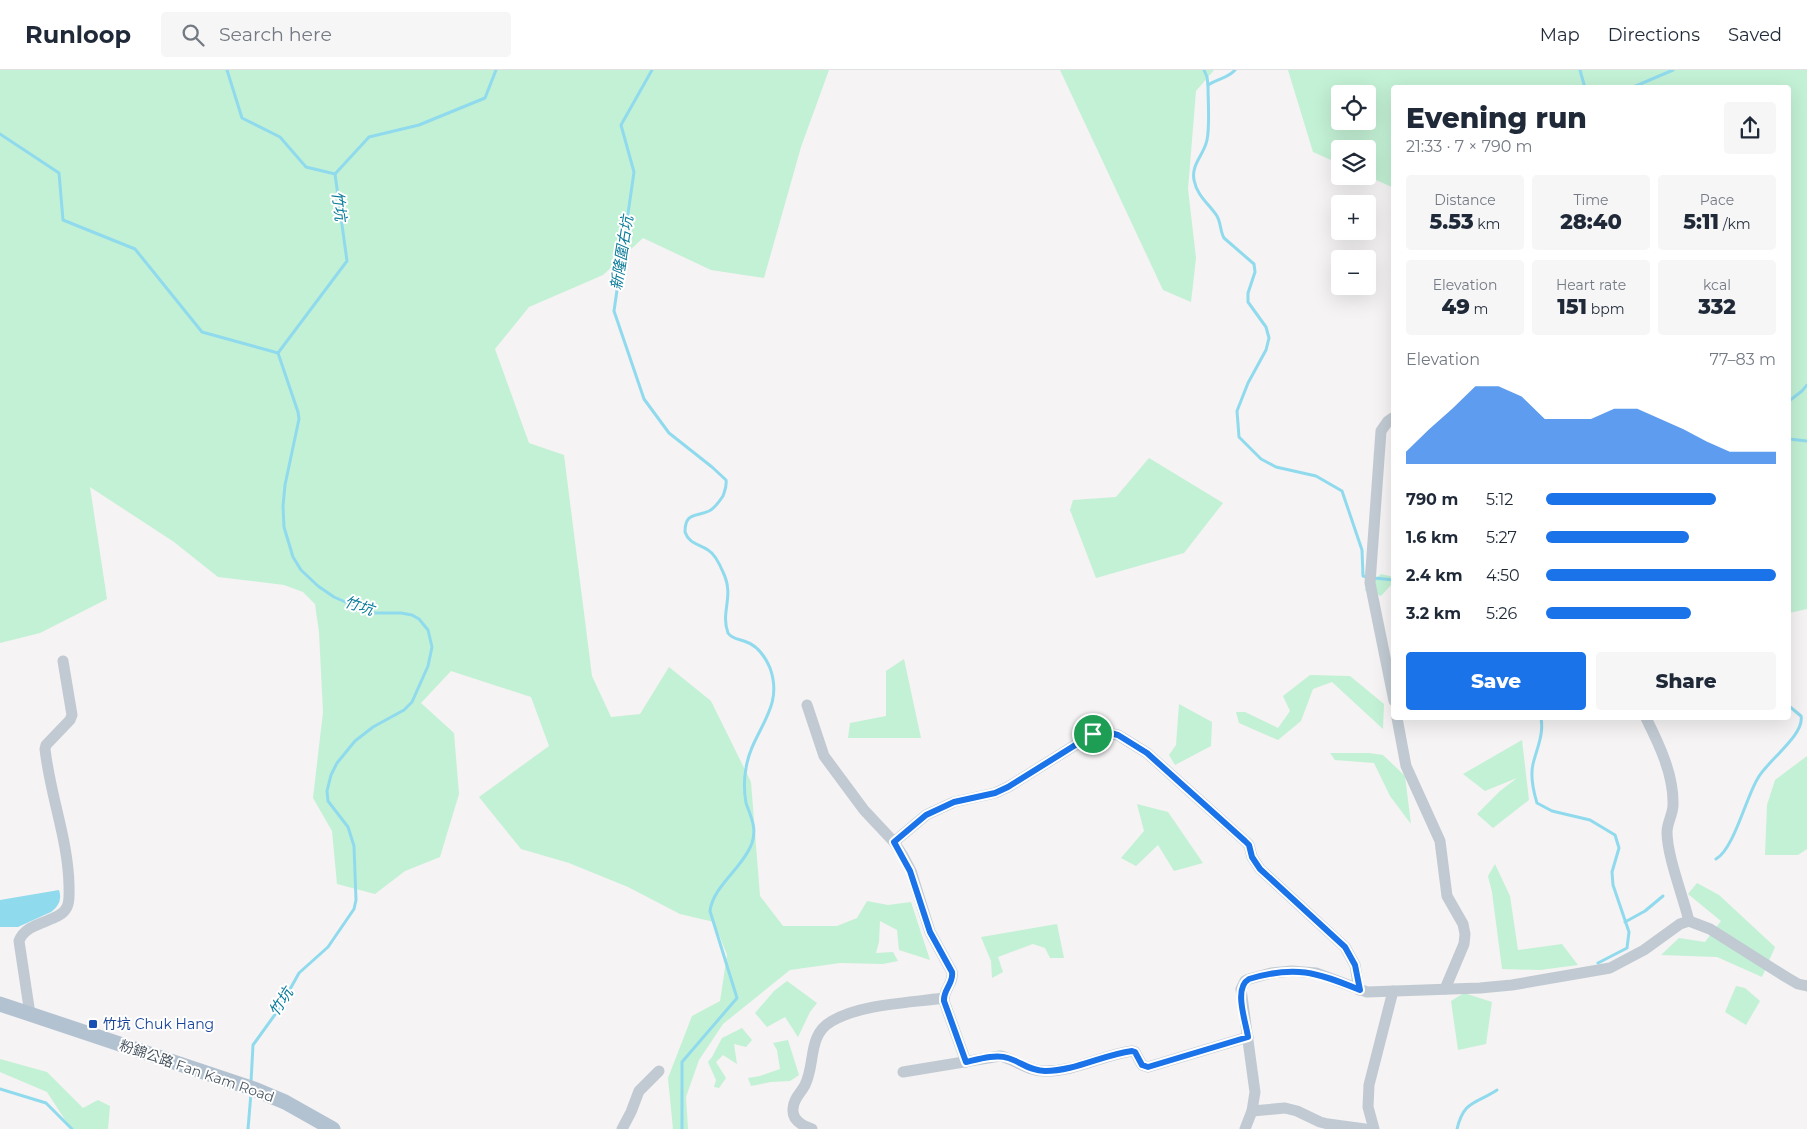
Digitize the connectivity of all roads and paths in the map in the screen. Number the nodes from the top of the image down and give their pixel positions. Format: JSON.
{"nodes":[{"id":1,"x":1391,"y":419,"type":"edge"},
{"id":2,"x":63,"y":661,"type":"dead end"},
{"id":3,"x":1391,"y":687,"type":"edge"},
{"id":4,"x":808,"y":705,"type":"dead end"},
{"id":5,"x":1397,"y":720,"type":"edge"},
{"id":6,"x":1647,"y":720,"type":"edge"},
{"id":7,"x":894,"y":842,"type":"junction"},
{"id":8,"x":1689,"y":921,"type":"junction"},
{"id":9,"x":1807,"y":986,"type":"edge"},
{"id":10,"x":1445,"y":989,"type":"junction"},
{"id":11,"x":1360,"y":990,"type":"junction"},
{"id":12,"x":1393,"y":991,"type":"junction"},
{"id":13,"x":943,"y":998,"type":"junction"},
{"id":14,"x":0,"y":1004,"type":"edge"},
{"id":15,"x":30,"y":1014,"type":"junction"},
{"id":16,"x":1248,"y":1037,"type":"junction"},
{"id":17,"x":966,"y":1062,"type":"junction"},
{"id":18,"x":659,"y":1071,"type":"dead end"},
{"id":19,"x":903,"y":1072,"type":"dead end"},
{"id":20,"x":1252,"y":1111,"type":"junction"},
{"id":21,"x":333,"y":1129,"type":"edge"},
{"id":22,"x":622,"y":1129,"type":"edge"},
{"id":23,"x":812,"y":1129,"type":"edge"},
{"id":24,"x":1244,"y":1129,"type":"edge"},
{"id":25,"x":1365,"y":1129,"type":"edge"},
{"id":26,"x":1374,"y":1129,"type":"edge"}],
"edges":[{"from":1,"to":3,"type":"street"},
{"from":2,"to":15,"type":"street"},
{"from":4,"to":7,"type":"street"},
{"from":5,"to":10,"type":"street"},
{"from":6,"to":8,"type":"street"},
{"from":7,"to":11,"type":"street"},
{"from":7,"to":13,"type":"street"},
{"from":8,"to":9,"type":"street"},
{"from":8,"to":10,"type":"street"},
{"from":10,"to":12,"type":"street"},
{"from":11,"to":12,"type":"street"},
{"from":11,"to":16,"type":"street"},
{"from":12,"to":26,"type":"street"},
{"from":13,"to":17,"type":"street"},
{"from":13,"to":23,"type":"street"},
{"from":14,"to":15,"type":"main road","name":"粉錦公路 Fan Kam Road"},
{"from":15,"to":21,"type":"main road","name":"粉錦公路 Fan Kam Road"},
{"from":16,"to":17,"type":"street"},
{"from":16,"to":20,"type":"street"},
{"from":17,"to":19,"type":"street"},
{"from":18,"to":22,"type":"street"},
{"from":20,"to":24,"type":"street"},
{"from":20,"to":25,"type":"street"}]}
